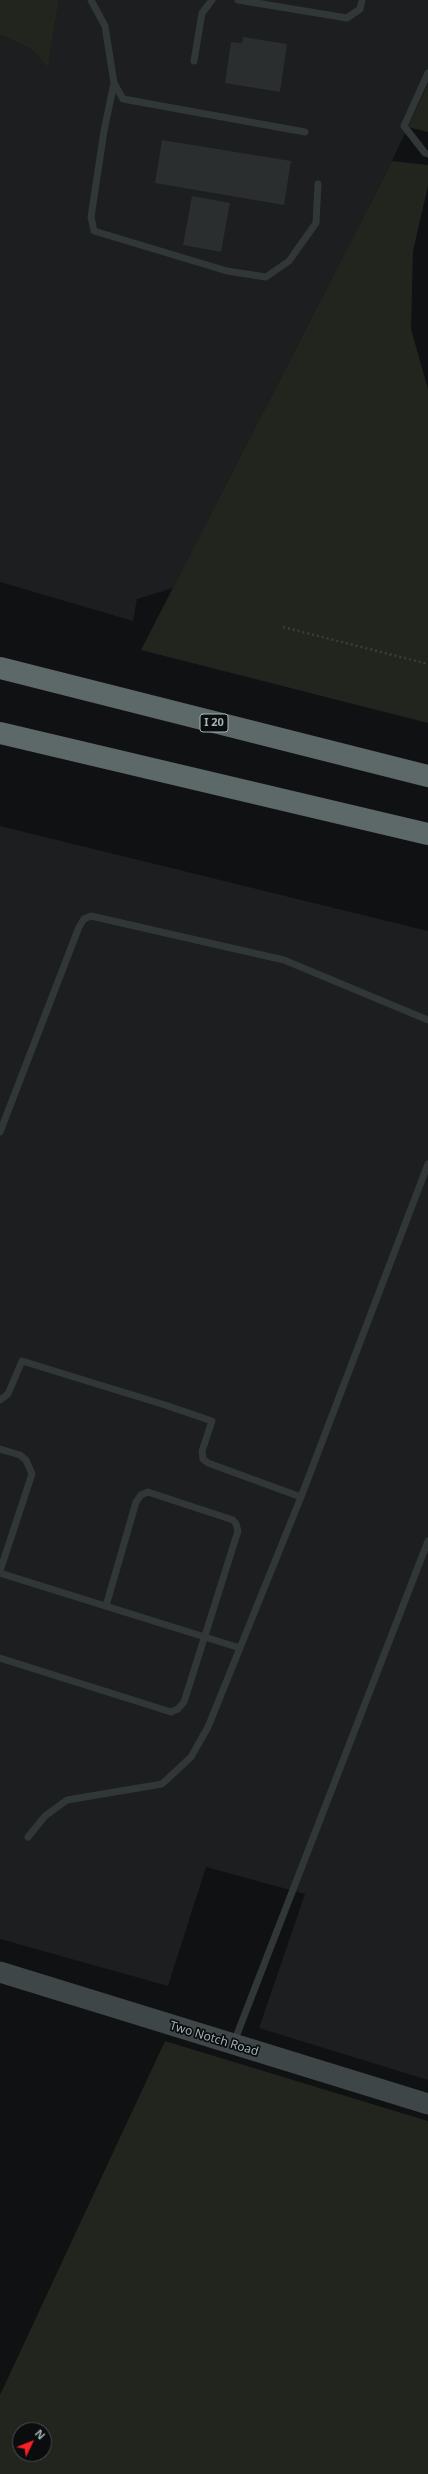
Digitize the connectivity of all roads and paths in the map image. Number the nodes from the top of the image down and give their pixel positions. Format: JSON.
{"nodes":[{"id":1,"x":91,"y":0,"type":"edge"},
{"id":2,"x":212,"y":0,"type":"edge"},
{"id":3,"x":238,"y":0,"type":"edge"},
{"id":4,"x":362,"y":0,"type":"edge"},
{"id":5,"x":194,"y":61,"type":"dead end"},
{"id":6,"x":428,"y":73,"type":"edge"},
{"id":7,"x":114,"y":83,"type":"junction"},
{"id":8,"x":305,"y":132,"type":"dead end"},
{"id":9,"x":428,"y":154,"type":"edge"},
{"id":10,"x":318,"y":184,"type":"dead end"},
{"id":11,"x":283,"y":627,"type":"dead end"},
{"id":12,"x":428,"y":664,"type":"edge"},
{"id":13,"x":0,"y":668,"type":"edge"},
{"id":14,"x":0,"y":733,"type":"edge"},
{"id":15,"x":428,"y":776,"type":"edge"},
{"id":16,"x":428,"y":834,"type":"edge"},
{"id":17,"x":426,"y":1020,"type":"edge"},
{"id":18,"x":0,"y":1132,"type":"edge"},
{"id":19,"x":428,"y":1164,"type":"edge"},
{"id":20,"x":0,"y":1400,"type":"edge"},
{"id":21,"x":0,"y":1449,"type":"edge"},
{"id":22,"x":301,"y":1497,"type":"junction"},
{"id":23,"x":428,"y":1541,"type":"edge"},
{"id":24,"x":0,"y":1572,"type":"edge"},
{"id":25,"x":106,"y":1606,"type":"junction"},
{"id":26,"x":204,"y":1637,"type":"junction"},
{"id":27,"x":240,"y":1648,"type":"junction"},
{"id":28,"x":0,"y":1658,"type":"edge"},
{"id":29,"x":28,"y":1837,"type":"dead end"},
{"id":30,"x":0,"y":1972,"type":"edge"},
{"id":31,"x":232,"y":2046,"type":"junction"},
{"id":32,"x":428,"y":2104,"type":"edge"}],
"edges":[{"from":1,"to":7,"type":"lane"},
{"from":2,"to":5,"type":"lane"},
{"from":3,"to":4,"type":"lane"},
{"from":6,"to":9,"type":"lane"},
{"from":7,"to":8,"type":"lane"},
{"from":7,"to":10,"type":"lane"},
{"from":11,"to":12,"type":"path"},
{"from":13,"to":15,"type":"highway","number":"I 20"},
{"from":14,"to":16,"type":"highway"},
{"from":17,"to":18,"type":"lane"},
{"from":19,"to":22,"type":"lane"},
{"from":20,"to":22,"type":"lane"},
{"from":21,"to":24,"type":"lane"},
{"from":22,"to":27,"type":"lane"},
{"from":23,"to":31,"type":"lane"},
{"from":24,"to":25,"type":"lane"},
{"from":25,"to":26,"type":"lane"},
{"from":25,"to":26,"type":"lane"},
{"from":26,"to":27,"type":"lane"},
{"from":26,"to":28,"type":"lane"},
{"from":27,"to":29,"type":"lane"},
{"from":30,"to":31,"type":"street","name":"Two Notch Road"},
{"from":31,"to":32,"type":"street","name":"Two Notch Road"}]}
